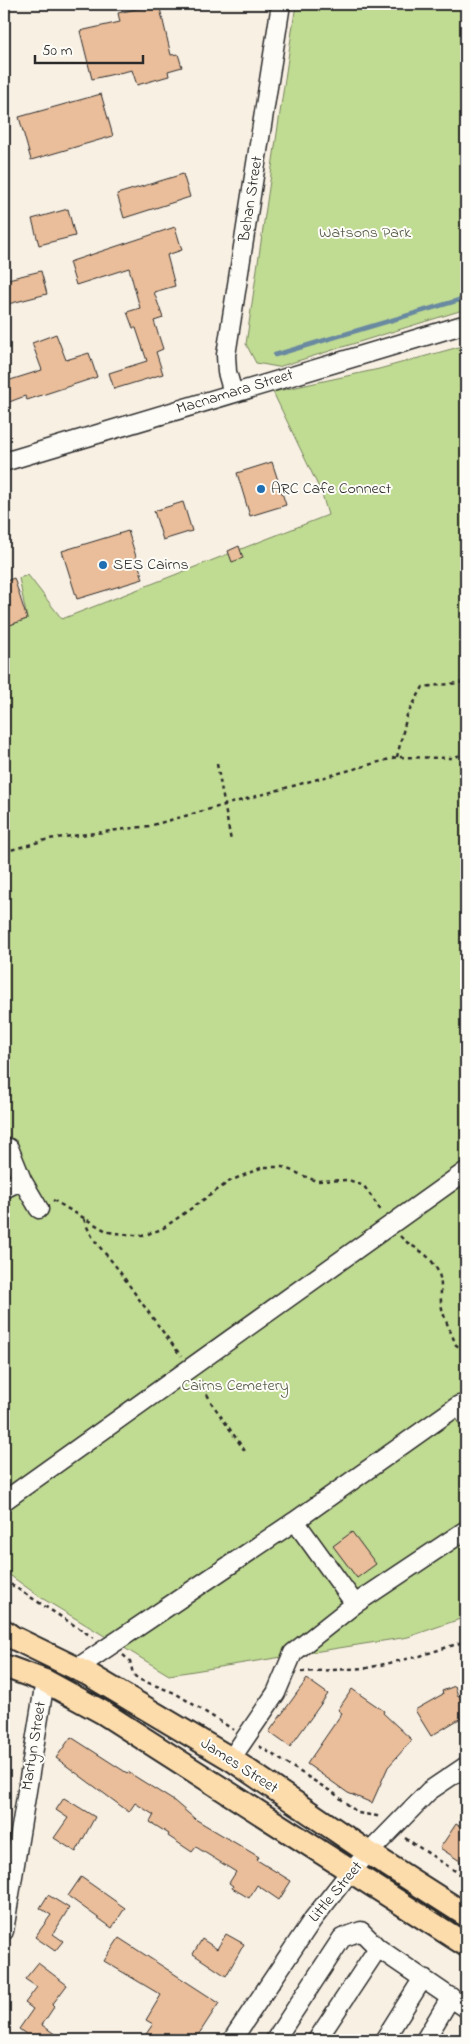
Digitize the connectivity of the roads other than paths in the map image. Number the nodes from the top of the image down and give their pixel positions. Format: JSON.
{"nodes":[{"id":1,"x":281,"y":4,"type":"edge"},
{"id":2,"x":466,"y":324,"type":"edge"},
{"id":3,"x":233,"y":393,"type":"junction"},
{"id":4,"x":4,"y":462,"type":"edge"},
{"id":5,"x":9,"y":1148,"type":"dead end"},
{"id":6,"x":466,"y":1171,"type":"edge"},
{"id":7,"x":22,"y":1180,"type":"junction"},
{"id":8,"x":4,"y":1189,"type":"edge"},
{"id":9,"x":42,"y":1202,"type":"road end"},
{"id":10,"x":466,"y":1416,"type":"edge"},
{"id":11,"x":4,"y":1501,"type":"edge"},
{"id":12,"x":295,"y":1521,"type":"junction"},
{"id":13,"x":466,"y":1530,"type":"edge"},
{"id":14,"x":355,"y":1604,"type":"junction"},
{"id":15,"x":4,"y":1630,"type":"edge"},
{"id":16,"x":4,"y":1666,"type":"edge"},
{"id":17,"x":77,"y":1668,"type":"junction"},
{"id":18,"x":45,"y":1681,"type":"junction"},
{"id":19,"x":231,"y":1759,"type":"junction"},
{"id":20,"x":466,"y":1766,"type":"edge"},
{"id":21,"x":369,"y":1853,"type":"junction"},
{"id":22,"x":350,"y":1872,"type":"junction"},
{"id":23,"x":466,"y":1915,"type":"edge"},
{"id":24,"x":4,"y":1930,"type":"edge"},
{"id":25,"x":466,"y":1945,"type":"edge"},
{"id":26,"x":378,"y":1948,"type":"junction"},
{"id":27,"x":423,"y":1978,"type":"junction"},
{"id":28,"x":451,"y":1997,"type":"junction"},
{"id":29,"x":466,"y":2008,"type":"edge"},
{"id":30,"x":232,"y":2040,"type":"edge"},
{"id":31,"x":275,"y":2040,"type":"edge"},
{"id":32,"x":317,"y":2040,"type":"edge"},
{"id":33,"x":384,"y":2040,"type":"edge"},
{"id":34,"x":425,"y":2040,"type":"edge"}],
"edges":[{"from":1,"to":3,"type":"street","name":"Behan Street"},
{"from":2,"to":3,"type":"street","name":"Macnamara Street"},
{"from":3,"to":4,"type":"street","name":"Macnamara Street"},
{"from":5,"to":7,"type":"street"},
{"from":6,"to":11,"type":"street"},
{"from":7,"to":8,"type":"street"},
{"from":7,"to":9,"type":"street"},
{"from":10,"to":12,"type":"street"},
{"from":12,"to":14,"type":"street"},
{"from":12,"to":17,"type":"street"},
{"from":13,"to":14,"type":"street"},
{"from":14,"to":19,"type":"street"},
{"from":15,"to":17,"type":"main road","name":"James Street"},
{"from":16,"to":18,"type":"main road","name":"James Street"},
{"from":17,"to":19,"type":"main road","name":"James Street"},
{"from":18,"to":22,"type":"main road","name":"James Street"},
{"from":18,"to":24,"type":"street","name":"Martyn Street"},
{"from":19,"to":21,"type":"main road","name":"James Street"},
{"from":20,"to":21,"type":"street","name":"Little Street"},
{"from":21,"to":22,"type":"street","name":"Little Street"},
{"from":21,"to":23,"type":"main road","name":"James Street"},
{"from":22,"to":25,"type":"main road","name":"James Street"},
{"from":22,"to":30,"type":"street","name":"Little Street"},
{"from":26,"to":27,"type":"street"},
{"from":26,"to":31,"type":"street"},
{"from":26,"to":32,"type":"street"},
{"from":27,"to":28,"type":"street"},
{"from":27,"to":33,"type":"street"},
{"from":28,"to":29,"type":"street"},
{"from":28,"to":34,"type":"street"}]}
